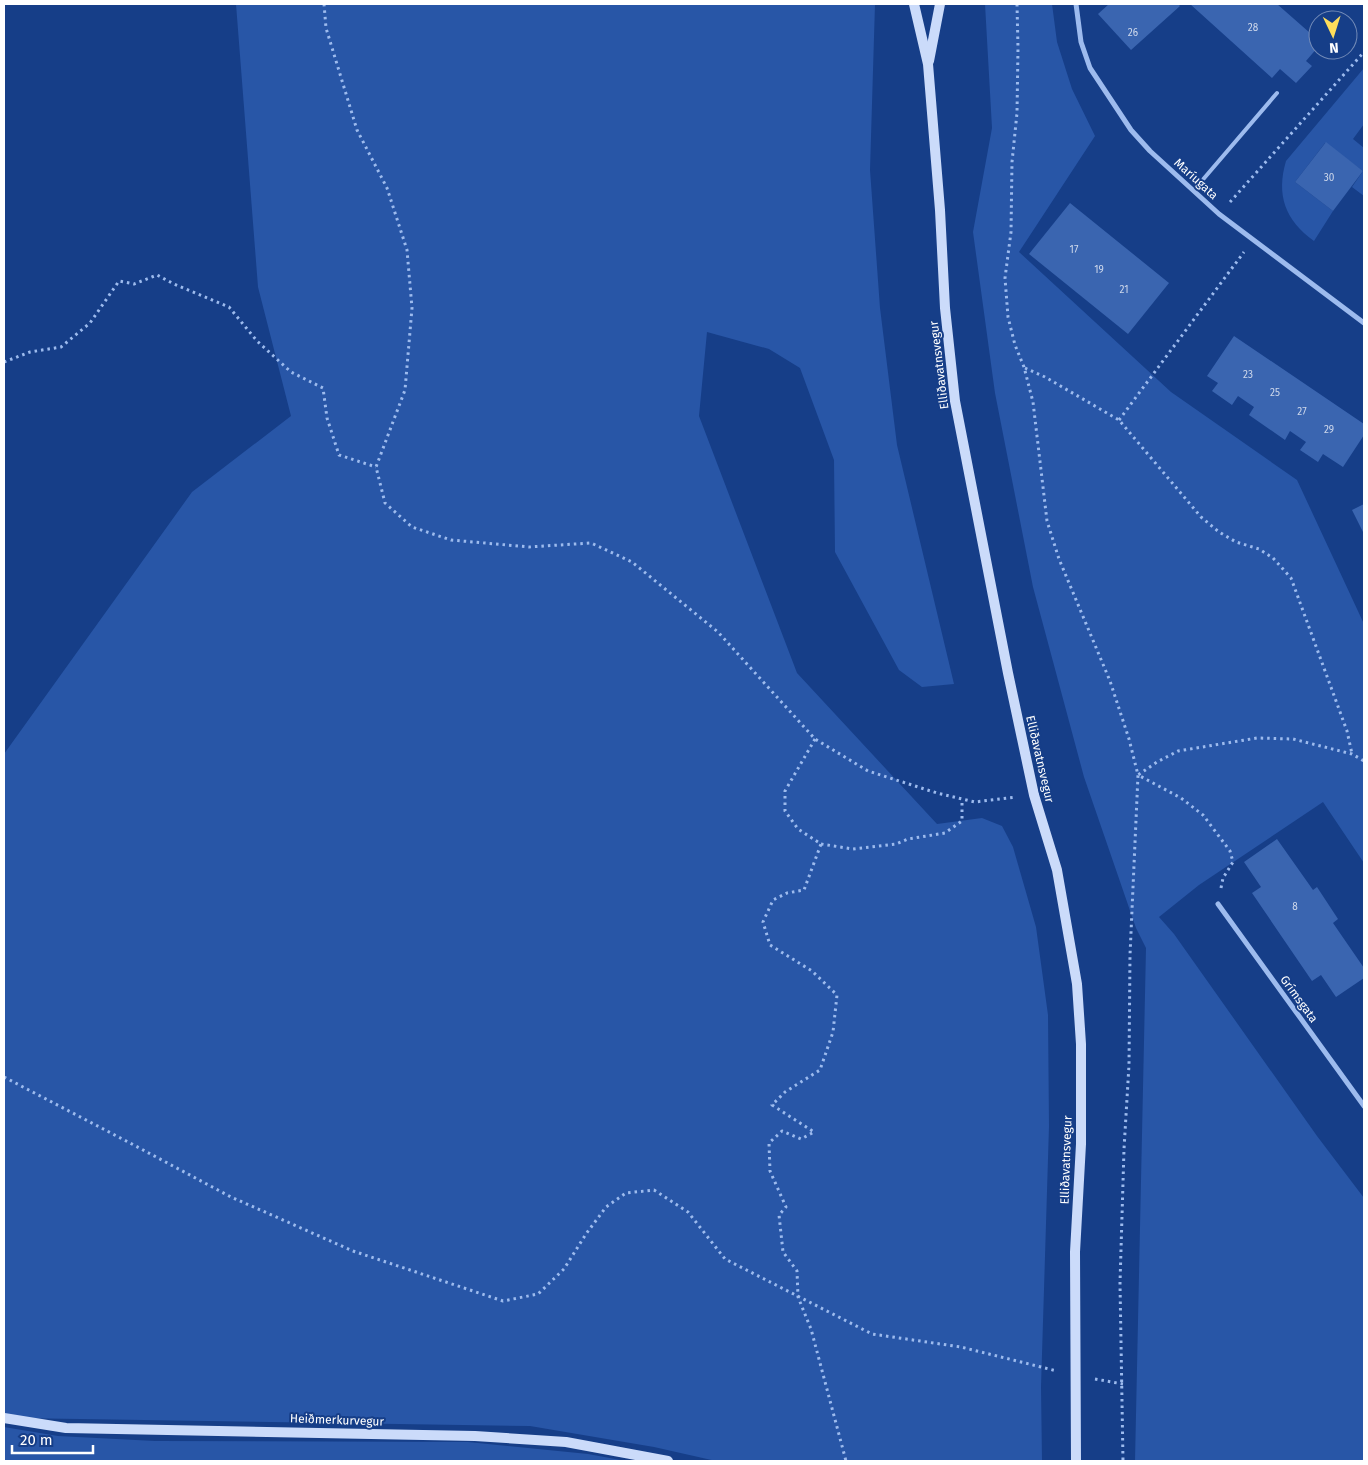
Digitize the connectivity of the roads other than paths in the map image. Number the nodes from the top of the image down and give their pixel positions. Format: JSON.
{"nodes":[{"id":1,"x":914,"y":4,"type":"edge"},
{"id":2,"x":940,"y":4,"type":"edge"},
{"id":3,"x":1076,"y":4,"type":"edge"},
{"id":4,"x":928,"y":64,"type":"junction"},
{"id":5,"x":1277,"y":93,"type":"dead end"},
{"id":6,"x":1194,"y":190,"type":"junction"},
{"id":7,"x":1364,"y":323,"type":"edge"},
{"id":8,"x":1218,"y":904,"type":"road end"},
{"id":9,"x":1364,"y":1106,"type":"edge"},
{"id":10,"x":4,"y":1418,"type":"edge"},
{"id":11,"x":668,"y":1461,"type":"edge"},
{"id":12,"x":1076,"y":1461,"type":"edge"}],
"edges":[{"from":1,"to":4,"type":"main road","name":"Elliðavatnsvegur"},
{"from":2,"to":4,"type":"main road","name":"Elliðavatnsvegur"},
{"from":3,"to":6,"type":"street","name":"Maríugata"},
{"from":4,"to":12,"type":"main road","name":"Elliðavatnsvegur"},
{"from":5,"to":6,"type":"lane"},
{"from":6,"to":7,"type":"street","name":"Maríugata"},
{"from":8,"to":9,"type":"street","name":"Grímsgata"},
{"from":10,"to":11,"type":"main road","name":"Heiðmerkurvegur"}]}
